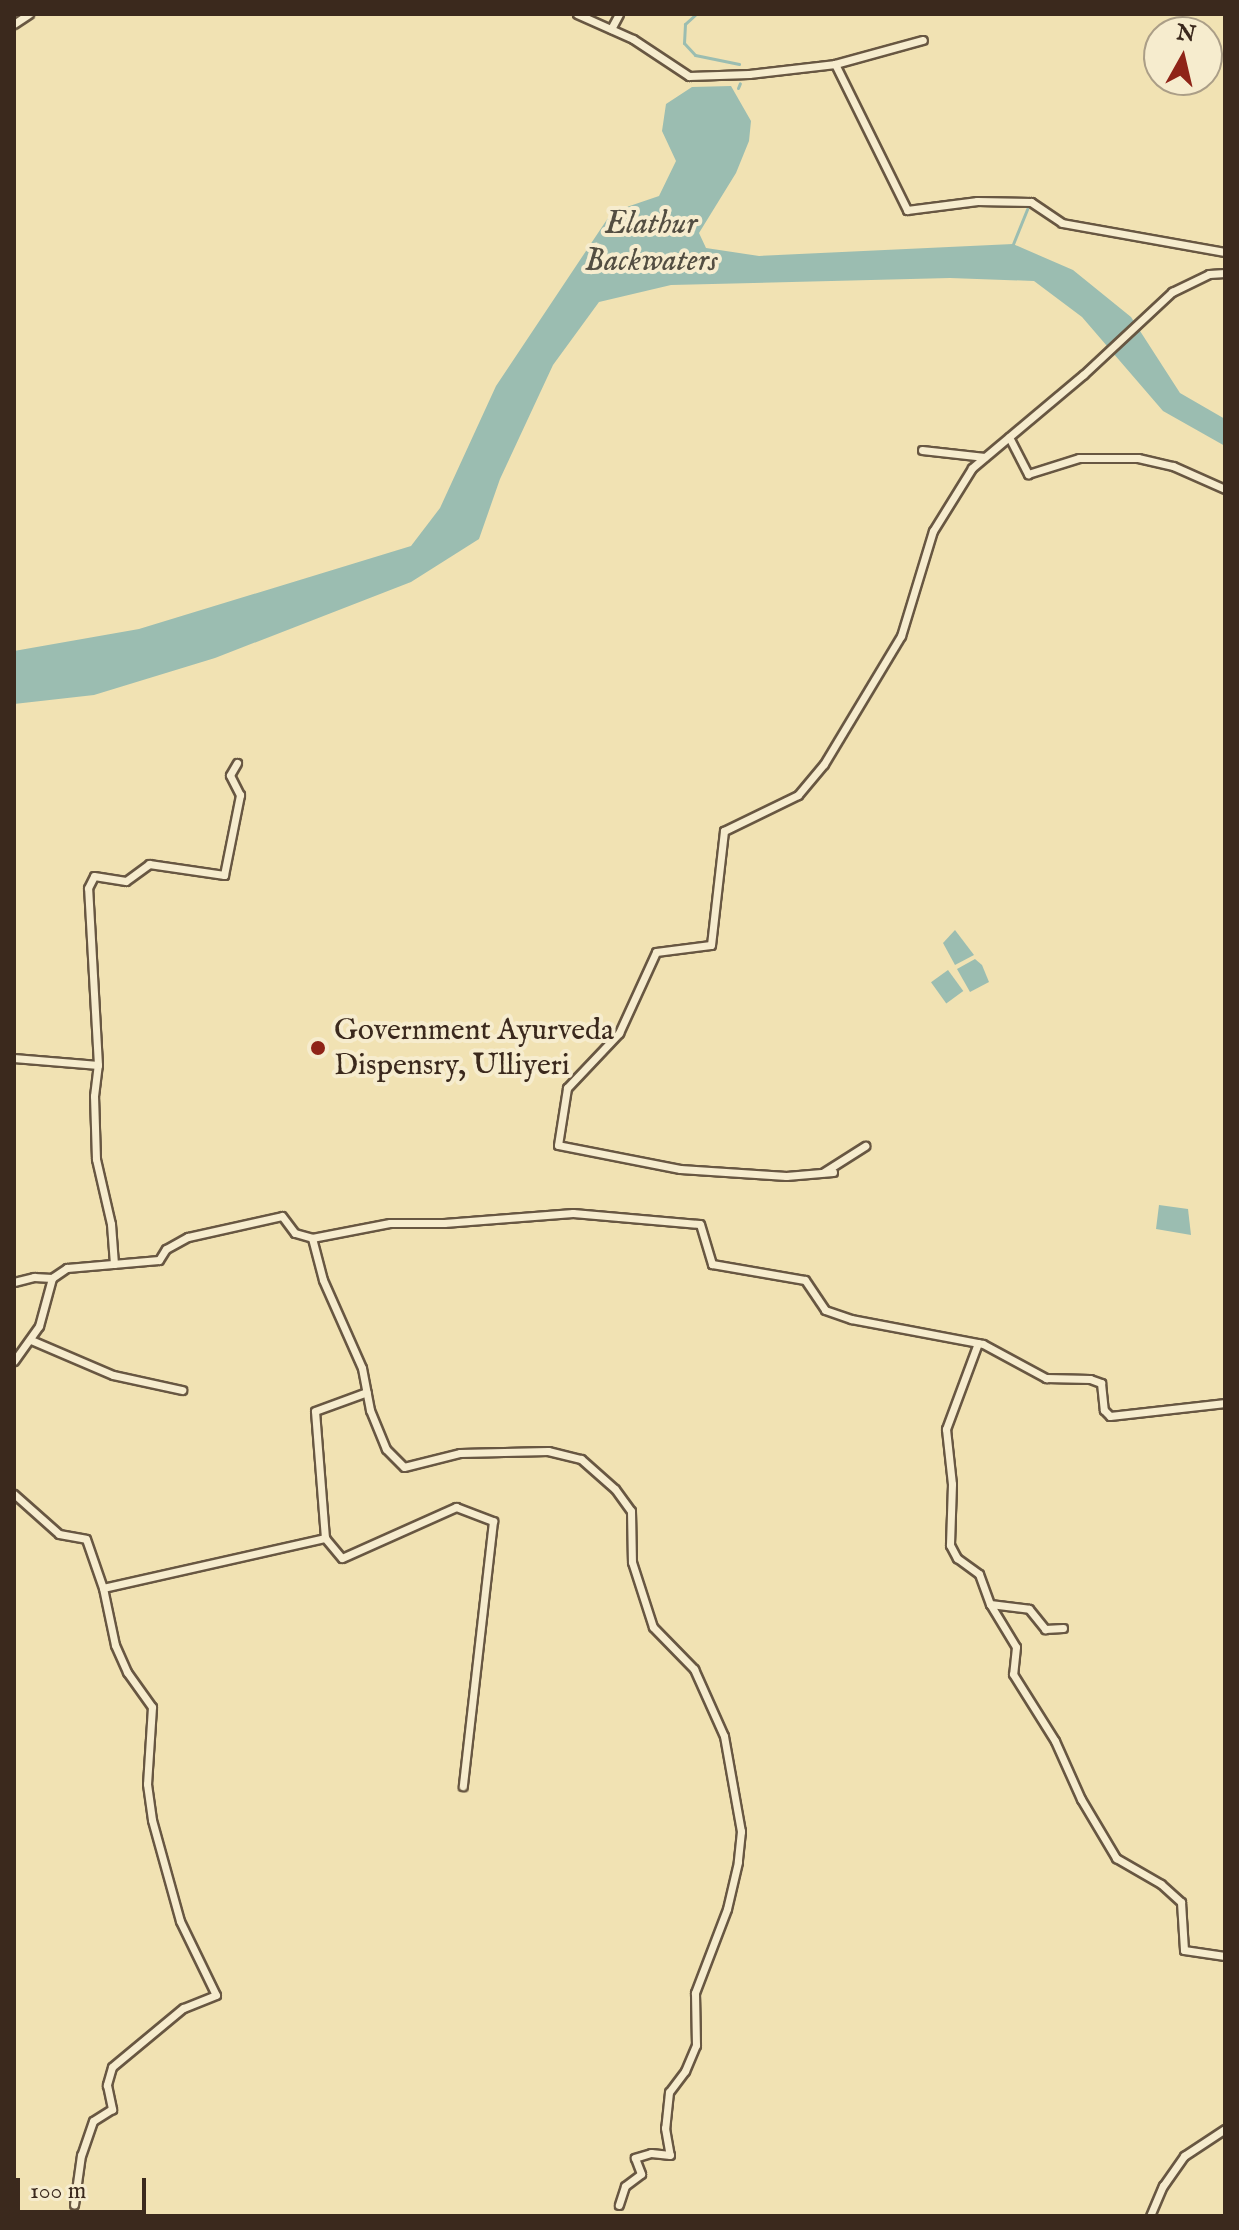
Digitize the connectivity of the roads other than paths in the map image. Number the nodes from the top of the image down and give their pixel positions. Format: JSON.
{"nodes":[{"id":1,"x":29,"y":14,"type":"edge"},
{"id":2,"x":577,"y":14,"type":"edge"},
{"id":3,"x":619,"y":14,"type":"edge"},
{"id":4,"x":14,"y":24,"type":"edge"},
{"id":5,"x":611,"y":29,"type":"junction"},
{"id":6,"x":923,"y":40,"type":"dead end"},
{"id":7,"x":835,"y":64,"type":"junction"},
{"id":8,"x":1225,"y":252,"type":"edge"},
{"id":9,"x":1225,"y":273,"type":"edge"},
{"id":10,"x":1009,"y":437,"type":"junction"},
{"id":11,"x":922,"y":450,"type":"dead end"},
{"id":12,"x":985,"y":457,"type":"junction"},
{"id":13,"x":1225,"y":489,"type":"edge"},
{"id":14,"x":237,"y":763,"type":"dead end"},
{"id":15,"x":14,"y":1058,"type":"edge"},
{"id":16,"x":98,"y":1065,"type":"junction"},
{"id":17,"x":865,"y":1146,"type":"dead end"},
{"id":18,"x":833,"y":1172,"type":"dead end"},
{"id":19,"x":822,"y":1173,"type":"junction"},
{"id":20,"x":312,"y":1238,"type":"junction"},
{"id":21,"x":114,"y":1264,"type":"junction"},
{"id":22,"x":52,"y":1278,"type":"junction"},
{"id":23,"x":14,"y":1282,"type":"edge"},
{"id":24,"x":31,"y":1340,"type":"junction"},
{"id":25,"x":978,"y":1343,"type":"junction"},
{"id":26,"x":14,"y":1361,"type":"edge"},
{"id":27,"x":182,"y":1390,"type":"dead end"},
{"id":28,"x":367,"y":1392,"type":"junction"},
{"id":29,"x":1225,"y":1403,"type":"edge"},
{"id":30,"x":14,"y":1494,"type":"edge"},
{"id":31,"x":325,"y":1538,"type":"junction"},
{"id":32,"x":103,"y":1588,"type":"junction"},
{"id":33,"x":990,"y":1604,"type":"junction"},
{"id":34,"x":1063,"y":1628,"type":"dead end"},
{"id":35,"x":463,"y":1786,"type":"dead end"},
{"id":36,"x":1225,"y":1956,"type":"edge"},
{"id":37,"x":1225,"y":2129,"type":"edge"},
{"id":38,"x":74,"y":2205,"type":"dead end"},
{"id":39,"x":619,"y":2205,"type":"dead end"},
{"id":40,"x":1150,"y":2216,"type":"edge"}],
"edges":[{"from":1,"to":4,"type":"street"},
{"from":2,"to":5,"type":"street"},
{"from":3,"to":5,"type":"street"},
{"from":5,"to":7,"type":"street"},
{"from":6,"to":7,"type":"street"},
{"from":7,"to":8,"type":"street"},
{"from":9,"to":10,"type":"street"},
{"from":10,"to":12,"type":"street"},
{"from":10,"to":13,"type":"street"},
{"from":11,"to":12,"type":"street"},
{"from":12,"to":19,"type":"street"},
{"from":14,"to":16,"type":"street"},
{"from":15,"to":16,"type":"street"},
{"from":16,"to":21,"type":"street"},
{"from":17,"to":19,"type":"street"},
{"from":18,"to":19,"type":"street"},
{"from":20,"to":21,"type":"street"},
{"from":20,"to":25,"type":"street"},
{"from":20,"to":28,"type":"street"},
{"from":21,"to":22,"type":"street"},
{"from":22,"to":23,"type":"street"},
{"from":22,"to":24,"type":"street"},
{"from":24,"to":26,"type":"street"},
{"from":24,"to":27,"type":"street"},
{"from":25,"to":29,"type":"street"},
{"from":25,"to":33,"type":"street"},
{"from":28,"to":31,"type":"street"},
{"from":28,"to":39,"type":"street"},
{"from":30,"to":32,"type":"street"},
{"from":31,"to":32,"type":"street"},
{"from":31,"to":35,"type":"street"},
{"from":32,"to":38,"type":"street"},
{"from":33,"to":34,"type":"street"},
{"from":33,"to":36,"type":"street"},
{"from":37,"to":40,"type":"street"}]}
